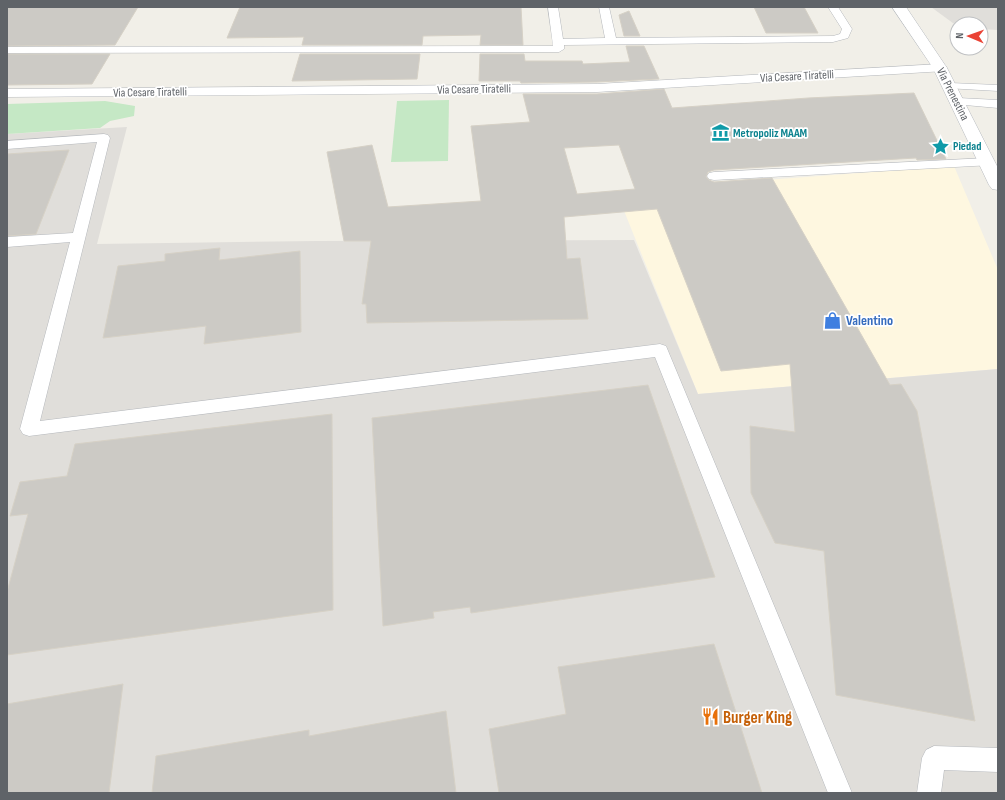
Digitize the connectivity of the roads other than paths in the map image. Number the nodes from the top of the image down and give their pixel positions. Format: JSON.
{"nodes":[{"id":1,"x":553,"y":7,"type":"edge"},
{"id":2,"x":604,"y":7,"type":"edge"},
{"id":3,"x":833,"y":7,"type":"edge"},
{"id":4,"x":899,"y":7,"type":"edge"},
{"id":5,"x":558,"y":42,"type":"junction"},
{"id":6,"x":611,"y":42,"type":"junction"},
{"id":7,"x":7,"y":50,"type":"edge"},
{"id":8,"x":940,"y":68,"type":"junction"},
{"id":9,"x":950,"y":86,"type":"junction"},
{"id":10,"x":998,"y":88,"type":"edge"},
{"id":11,"x":7,"y":93,"type":"edge"},
{"id":12,"x":958,"y":102,"type":"junction"},
{"id":13,"x":998,"y":104,"type":"edge"},
{"id":14,"x":7,"y":145,"type":"edge"},
{"id":15,"x":987,"y":162,"type":"junction"},
{"id":16,"x":714,"y":176,"type":"dead end"},
{"id":17,"x":998,"y":185,"type":"edge"},
{"id":18,"x":79,"y":237,"type":"junction"},
{"id":19,"x":7,"y":242,"type":"edge"},
{"id":20,"x":998,"y":760,"type":"edge"},
{"id":21,"x":840,"y":793,"type":"edge"},
{"id":22,"x":930,"y":793,"type":"edge"}],
"edges":[{"from":1,"to":5,"type":"lane"},
{"from":2,"to":6,"type":"lane"},
{"from":3,"to":6,"type":"lane"},
{"from":4,"to":8,"type":"street","name":"Via Prenestina"},
{"from":5,"to":6,"type":"lane"},
{"from":5,"to":7,"type":"lane"},
{"from":8,"to":9,"type":"street","name":"Via Prenestina"},
{"from":8,"to":11,"type":"street","name":"Via Cesare Tiratelli"},
{"from":9,"to":10,"type":"lane"},
{"from":9,"to":12,"type":"street","name":"Via Prenestina"},
{"from":12,"to":13,"type":"lane"},
{"from":12,"to":15,"type":"street","name":"Via Prenestina"},
{"from":14,"to":18,"type":"lane"},
{"from":15,"to":16,"type":"lane"},
{"from":15,"to":17,"type":"street","name":"Via Prenestina"},
{"from":18,"to":19,"type":"lane"},
{"from":18,"to":21,"type":"lane"},
{"from":20,"to":22,"type":"lane"}]}
